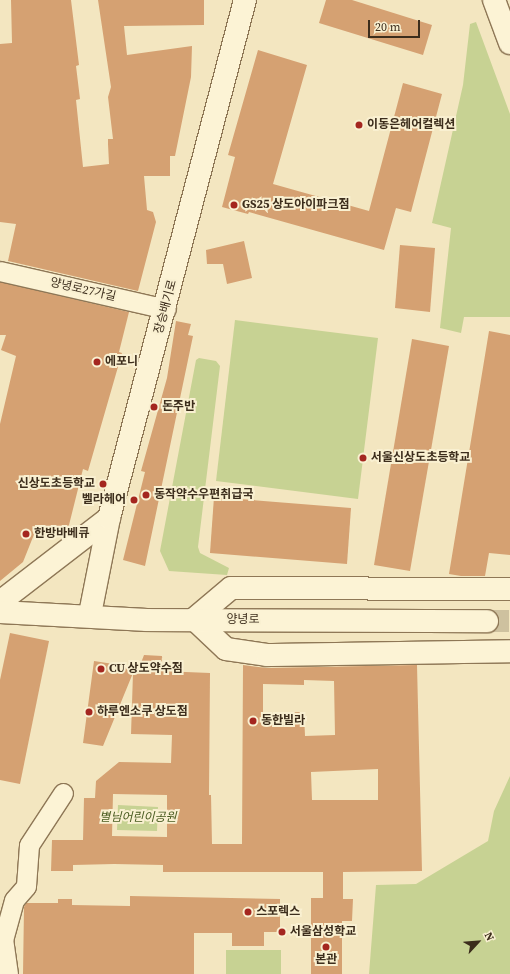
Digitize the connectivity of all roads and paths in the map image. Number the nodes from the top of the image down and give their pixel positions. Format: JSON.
{"nodes":[{"id":1,"x":245,"y":0,"type":"edge"},
{"id":2,"x":494,"y":0,"type":"edge"},
{"id":3,"x":510,"y":43,"type":"edge"},
{"id":4,"x":0,"y":271,"type":"edge"},
{"id":5,"x":166,"y":309,"type":"junction"},
{"id":6,"x":108,"y":518,"type":"junction"},
{"id":7,"x":510,"y":589,"type":"edge"},
{"id":8,"x":0,"y":602,"type":"edge"},
{"id":9,"x":0,"y":612,"type":"edge"},
{"id":10,"x":90,"y":614,"type":"junction"},
{"id":11,"x":194,"y":619,"type":"junction"},
{"id":12,"x":487,"y":621,"type":"tunnel mouth"},
{"id":13,"x":510,"y":651,"type":"edge"},
{"id":14,"x":63,"y":793,"type":"dead end"},
{"id":15,"x":8,"y":974,"type":"edge"}],
"edges":[{"from":1,"to":5,"type":"main road","name":"장승배기로"},
{"from":2,"to":3,"type":"main road"},
{"from":4,"to":5,"type":"street","name":"양녕로27가길"},
{"from":5,"to":6,"type":"main road","name":"장승배기로"},
{"from":6,"to":8,"type":"main road"},
{"from":6,"to":10,"type":"main road","name":"장승배기로"},
{"from":7,"to":11,"type":"main road"},
{"from":9,"to":10,"type":"main road","name":"양녕로"},
{"from":10,"to":11,"type":"main road","name":"양녕로"},
{"from":11,"to":12,"type":"main road","name":"양녕로"},
{"from":11,"to":13,"type":"main road"},
{"from":14,"to":15,"type":"street"}]}
